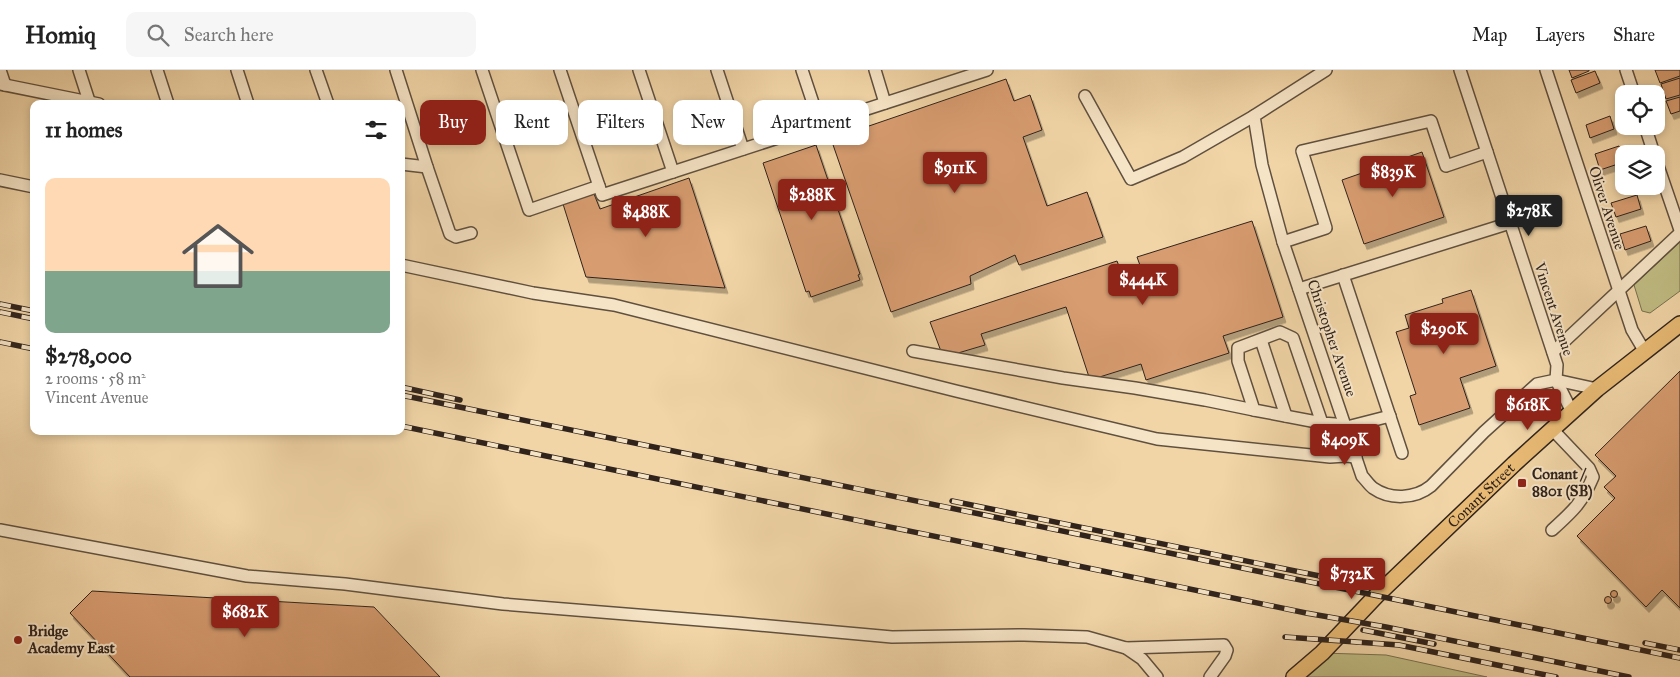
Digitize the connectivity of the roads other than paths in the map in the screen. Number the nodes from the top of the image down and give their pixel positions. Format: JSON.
{"nodes":[{"id":1,"x":0,"y":70,"type":"edge"},
{"id":2,"x":79,"y":70,"type":"edge"},
{"id":3,"x":157,"y":70,"type":"edge"},
{"id":4,"x":237,"y":70,"type":"edge"},
{"id":5,"x":316,"y":70,"type":"edge"},
{"id":6,"x":396,"y":70,"type":"edge"},
{"id":7,"x":482,"y":70,"type":"edge"},
{"id":8,"x":560,"y":70,"type":"edge"},
{"id":9,"x":639,"y":70,"type":"edge"},
{"id":10,"x":717,"y":70,"type":"edge"},
{"id":11,"x":802,"y":70,"type":"edge"},
{"id":12,"x":875,"y":70,"type":"edge"},
{"id":13,"x":987,"y":70,"type":"edge"},
{"id":14,"x":1326,"y":70,"type":"edge"},
{"id":15,"x":1460,"y":70,"type":"edge"},
{"id":16,"x":1546,"y":70,"type":"edge"},
{"id":17,"x":1626,"y":70,"type":"edge"},
{"id":18,"x":3,"y":84,"type":"edge"},
{"id":19,"x":1631,"y":85,"type":"edge"},
{"id":20,"x":1085,"y":96,"type":"dead end"},
{"id":21,"x":80,"y":100,"type":"edge"},
{"id":22,"x":93,"y":100,"type":"edge"},
{"id":23,"x":167,"y":100,"type":"edge"},
{"id":24,"x":247,"y":100,"type":"edge"},
{"id":25,"x":327,"y":100,"type":"edge"},
{"id":26,"x":812,"y":100,"type":"edge"},
{"id":27,"x":885,"y":103,"type":"junction"},
{"id":28,"x":869,"y":108,"type":"edge"},
{"id":29,"x":1254,"y":116,"type":"junction"},
{"id":30,"x":756,"y":145,"type":"edge"},
{"id":31,"x":744,"y":149,"type":"junction"},
{"id":32,"x":1487,"y":152,"type":"junction"},
{"id":33,"x":405,"y":164,"type":"edge"},
{"id":34,"x":427,"y":167,"type":"junction"},
{"id":35,"x":673,"y":172,"type":"junction"},
{"id":36,"x":0,"y":180,"type":"edge"},
{"id":37,"x":30,"y":186,"type":"edge"},
{"id":38,"x":1665,"y":187,"type":"edge"},
{"id":39,"x":600,"y":191,"type":"junction"},
{"id":40,"x":1510,"y":223,"type":"junction"},
{"id":41,"x":1680,"y":231,"type":"edge"},
{"id":42,"x":471,"y":234,"type":"dead end"},
{"id":43,"x":1283,"y":242,"type":"junction"},
{"id":44,"x":405,"y":266,"type":"edge"},
{"id":45,"x":1342,"y":275,"type":"junction"},
{"id":46,"x":1299,"y":289,"type":"junction"},
{"id":47,"x":1619,"y":290,"type":"junction"},
{"id":48,"x":1680,"y":324,"type":"edge"},
{"id":49,"x":1261,"y":340,"type":"junction"},
{"id":50,"x":913,"y":351,"type":"dead end"},
{"id":51,"x":1553,"y":352,"type":"junction"},
{"id":52,"x":1645,"y":352,"type":"junction"},
{"id":53,"x":1556,"y":380,"type":"junction"},
{"id":54,"x":1597,"y":389,"type":"junction"},
{"id":55,"x":1254,"y":410,"type":"junction"},
{"id":56,"x":1572,"y":412,"type":"junction"},
{"id":57,"x":1286,"y":416,"type":"junction"},
{"id":58,"x":1390,"y":416,"type":"junction"},
{"id":59,"x":1322,"y":423,"type":"junction"},
{"id":60,"x":1347,"y":427,"type":"junction"},
{"id":61,"x":1552,"y":429,"type":"junction"},
{"id":62,"x":1402,"y":453,"type":"dead end"},
{"id":63,"x":1356,"y":457,"type":"junction"},
{"id":64,"x":0,"y":530,"type":"edge"},
{"id":65,"x":1552,"y":530,"type":"dead end"},
{"id":66,"x":1126,"y":648,"type":"dead end"},
{"id":67,"x":1157,"y":677,"type":"edge"},
{"id":68,"x":1210,"y":677,"type":"edge"},
{"id":69,"x":1294,"y":677,"type":"edge"}],
"edges":[{"from":1,"to":18,"type":"street"},
{"from":2,"to":22,"type":"street"},
{"from":3,"to":23,"type":"street"},
{"from":4,"to":24,"type":"street"},
{"from":5,"to":25,"type":"street"},
{"from":6,"to":34,"type":"street"},
{"from":7,"to":39,"type":"street"},
{"from":8,"to":39,"type":"street"},
{"from":9,"to":35,"type":"street"},
{"from":10,"to":31,"type":"street"},
{"from":11,"to":26,"type":"street"},
{"from":12,"to":27,"type":"street"},
{"from":13,"to":27,"type":"street"},
{"from":14,"to":29,"type":"street"},
{"from":15,"to":32,"type":"street","name":"Vincent Avenue"},
{"from":16,"to":47,"type":"street","name":"Oliver Avenue"},
{"from":17,"to":19,"type":"street"},
{"from":18,"to":21,"type":"street"},
{"from":20,"to":29,"type":"street"},
{"from":27,"to":28,"type":"street"},
{"from":29,"to":43,"type":"street","name":"Christopher Avenue"},
{"from":30,"to":31,"type":"street"},
{"from":31,"to":35,"type":"street"},
{"from":32,"to":40,"type":"street","name":"Vincent Avenue"},
{"from":32,"to":43,"type":"street"},
{"from":33,"to":34,"type":"street"},
{"from":34,"to":42,"type":"street"},
{"from":35,"to":39,"type":"street"},
{"from":36,"to":37,"type":"street"},
{"from":38,"to":41,"type":"street"},
{"from":40,"to":45,"type":"street"},
{"from":40,"to":51,"type":"street","name":"Vincent Avenue"},
{"from":41,"to":47,"type":"street"},
{"from":43,"to":46,"type":"street","name":"Christopher Avenue"},
{"from":44,"to":63,"type":"street"},
{"from":45,"to":46,"type":"street"},
{"from":45,"to":58,"type":"street"},
{"from":46,"to":60,"type":"street","name":"Christopher Avenue"},
{"from":47,"to":51,"type":"street"},
{"from":47,"to":52,"type":"street","name":"Oliver Avenue"},
{"from":48,"to":52,"type":"main road","name":"Conant Street"},
{"from":49,"to":55,"type":"street"},
{"from":49,"to":57,"type":"street"},
{"from":49,"to":59,"type":"street"},
{"from":50,"to":55,"type":"street"},
{"from":51,"to":53,"type":"street","name":"Vincent Avenue"},
{"from":52,"to":54,"type":"main road","name":"Conant Street"},
{"from":53,"to":54,"type":"street"},
{"from":53,"to":56,"type":"street","name":"Vincent Avenue"},
{"from":53,"to":63,"type":"street","name":"Christopher Avenue"},
{"from":54,"to":56,"type":"main road","name":"Conant Street"},
{"from":55,"to":57,"type":"street"},
{"from":56,"to":61,"type":"main road","name":"Conant Street"},
{"from":57,"to":59,"type":"street"},
{"from":58,"to":60,"type":"street"},
{"from":58,"to":62,"type":"street"},
{"from":59,"to":60,"type":"street"},
{"from":60,"to":63,"type":"street","name":"Christopher Avenue"},
{"from":61,"to":65,"type":"street"},
{"from":61,"to":69,"type":"main road","name":"Conant Street"},
{"from":64,"to":67,"type":"street"},
{"from":66,"to":68,"type":"street"}]}
